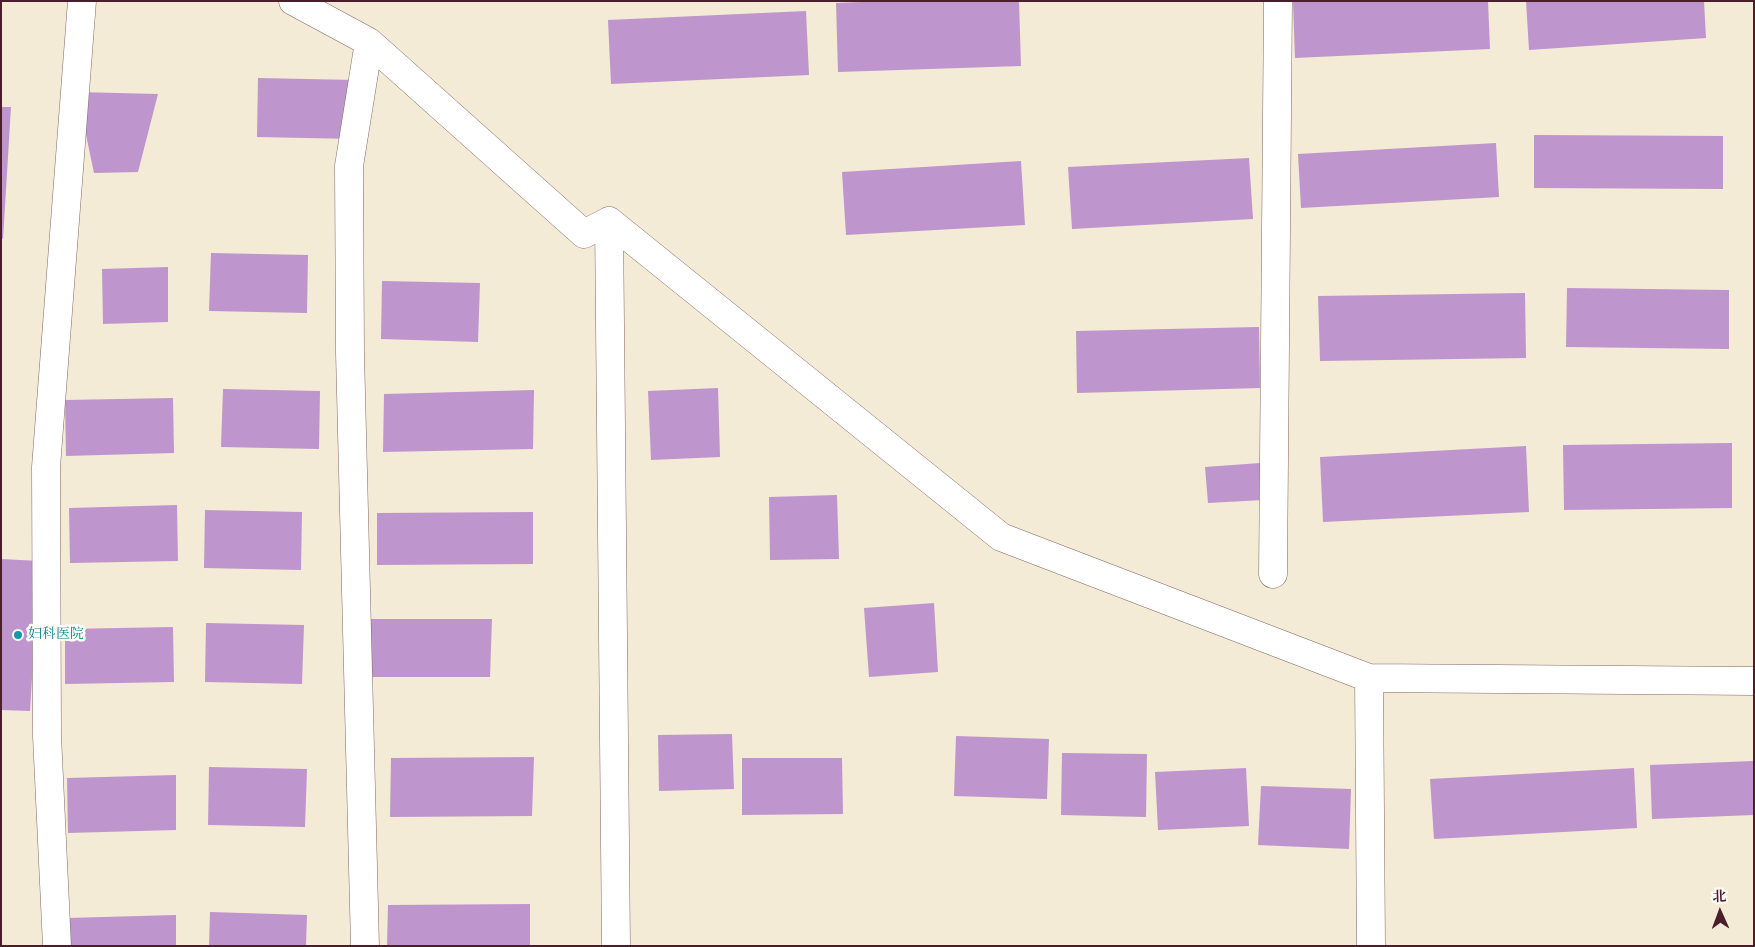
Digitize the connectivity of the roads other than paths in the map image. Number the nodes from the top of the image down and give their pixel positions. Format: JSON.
{"nodes":[{"id":1,"x":82,"y":1,"type":"edge"},
{"id":2,"x":293,"y":1,"type":"edge"},
{"id":3,"x":1278,"y":1,"type":"edge"},
{"id":4,"x":369,"y":42,"type":"junction"},
{"id":5,"x":609,"y":221,"type":"junction"},
{"id":6,"x":1273,"y":574,"type":"dead end"},
{"id":7,"x":1369,"y":678,"type":"junction"},
{"id":8,"x":1754,"y":681,"type":"edge"},
{"id":9,"x":57,"y":946,"type":"edge"},
{"id":10,"x":365,"y":946,"type":"edge"},
{"id":11,"x":616,"y":946,"type":"edge"},
{"id":12,"x":1372,"y":946,"type":"edge"}],
"edges":[{"from":1,"to":9,"type":"street"},
{"from":2,"to":4,"type":"street"},
{"from":3,"to":6,"type":"street"},
{"from":4,"to":5,"type":"street"},
{"from":4,"to":10,"type":"street"},
{"from":5,"to":7,"type":"street"},
{"from":5,"to":11,"type":"street"},
{"from":7,"to":8,"type":"street"},
{"from":7,"to":12,"type":"street"}]}
